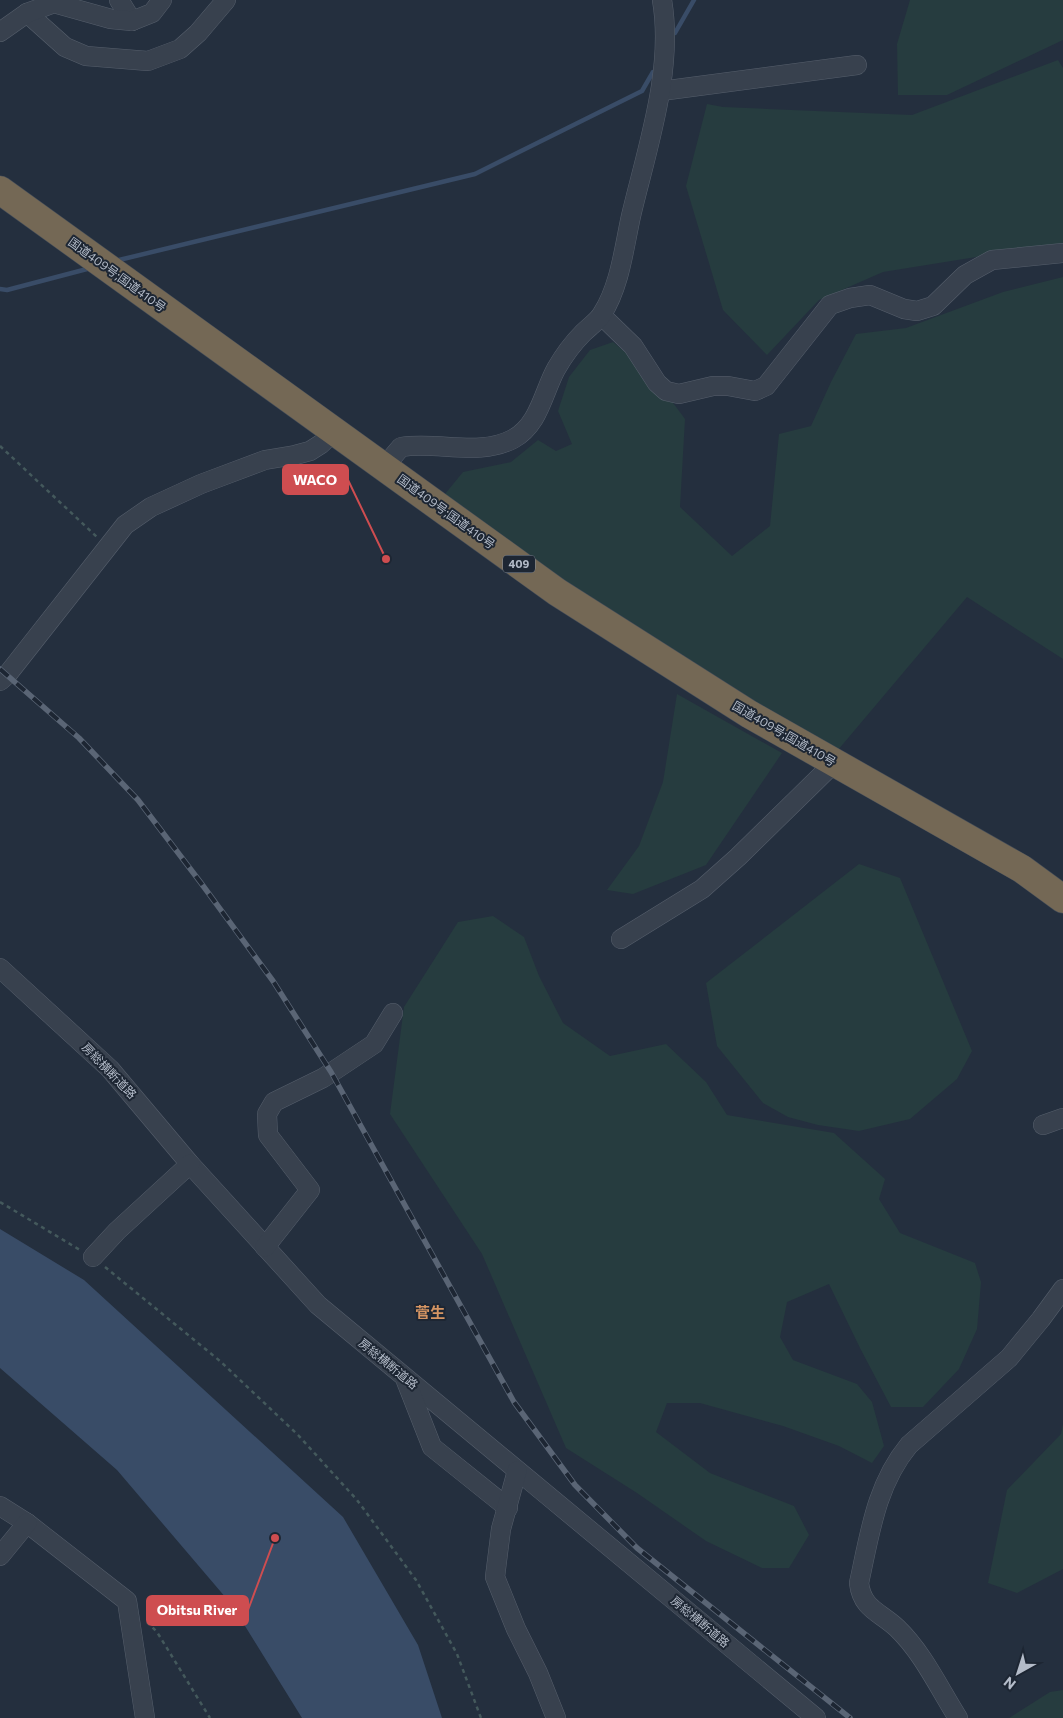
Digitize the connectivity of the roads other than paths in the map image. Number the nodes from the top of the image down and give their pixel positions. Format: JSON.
{"nodes":[{"id":1,"x":119,"y":0,"type":"edge"},
{"id":2,"x":162,"y":0,"type":"edge"},
{"id":3,"x":226,"y":0,"type":"edge"},
{"id":4,"x":662,"y":0,"type":"edge"},
{"id":5,"x":27,"y":13,"type":"junction"},
{"id":6,"x":132,"y":21,"type":"junction"},
{"id":7,"x":0,"y":32,"type":"edge"},
{"id":8,"x":857,"y":65,"type":"dead end"},
{"id":9,"x":661,"y":91,"type":"junction"},
{"id":10,"x":0,"y":190,"type":"edge"},
{"id":11,"x":1063,"y":253,"type":"edge"},
{"id":12,"x":602,"y":316,"type":"junction"},
{"id":13,"x":334,"y":432,"type":"junction"},
{"id":14,"x":384,"y":467,"type":"junction"},
{"id":15,"x":0,"y":681,"type":"edge"},
{"id":16,"x":834,"y":763,"type":"junction"},
{"id":17,"x":1063,"y":899,"type":"edge"},
{"id":18,"x":621,"y":939,"type":"dead end"},
{"id":19,"x":0,"y":968,"type":"edge"},
{"id":20,"x":393,"y":1013,"type":"dead end"},
{"id":21,"x":1063,"y":1118,"type":"edge"},
{"id":22,"x":1043,"y":1126,"type":"dead end"},
{"id":23,"x":190,"y":1164,"type":"junction"},
{"id":24,"x":265,"y":1247,"type":"junction"},
{"id":25,"x":93,"y":1257,"type":"road end"},
{"id":26,"x":1063,"y":1289,"type":"edge"},
{"id":27,"x":405,"y":1378,"type":"junction"},
{"id":28,"x":517,"y":1471,"type":"junction"},
{"id":29,"x":0,"y":1506,"type":"edge"},
{"id":30,"x":508,"y":1508,"type":"junction"},
{"id":31,"x":27,"y":1523,"type":"junction"},
{"id":32,"x":0,"y":1556,"type":"edge"},
{"id":33,"x":145,"y":1718,"type":"edge"},
{"id":34,"x":556,"y":1718,"type":"edge"},
{"id":35,"x":816,"y":1718,"type":"edge"},
{"id":36,"x":958,"y":1718,"type":"edge"}],
"edges":[{"from":1,"to":6,"type":"street"},
{"from":2,"to":6,"type":"street"},
{"from":3,"to":5,"type":"street"},
{"from":4,"to":9,"type":"street"},
{"from":5,"to":6,"type":"street"},
{"from":5,"to":7,"type":"street"},
{"from":8,"to":9,"type":"street"},
{"from":9,"to":12,"type":"street"},
{"from":10,"to":13,"type":"highway","name":"国道409号;国道410号","number":"409"},
{"from":11,"to":12,"type":"street"},
{"from":12,"to":14,"type":"street"},
{"from":13,"to":14,"type":"highway","name":"国道409号;国道410号","number":"409"},
{"from":13,"to":15,"type":"street"},
{"from":14,"to":16,"type":"highway","name":"国道409号;国道410号","number":"409"},
{"from":16,"to":17,"type":"highway","name":"国道409号;国道410号","number":"409"},
{"from":16,"to":18,"type":"street"},
{"from":19,"to":23,"type":"street","name":"房総横断道路"},
{"from":20,"to":24,"type":"street"},
{"from":21,"to":22,"type":"street"},
{"from":23,"to":24,"type":"street","name":"房総横断道路"},
{"from":23,"to":25,"type":"street"},
{"from":24,"to":27,"type":"street","name":"房総横断道路"},
{"from":26,"to":36,"type":"street"},
{"from":27,"to":28,"type":"street","name":"房総横断道路"},
{"from":27,"to":30,"type":"street"},
{"from":28,"to":30,"type":"street"},
{"from":28,"to":35,"type":"street","name":"房総横断道路"},
{"from":29,"to":31,"type":"street"},
{"from":30,"to":34,"type":"street"},
{"from":31,"to":32,"type":"street"},
{"from":31,"to":33,"type":"street"}]}
